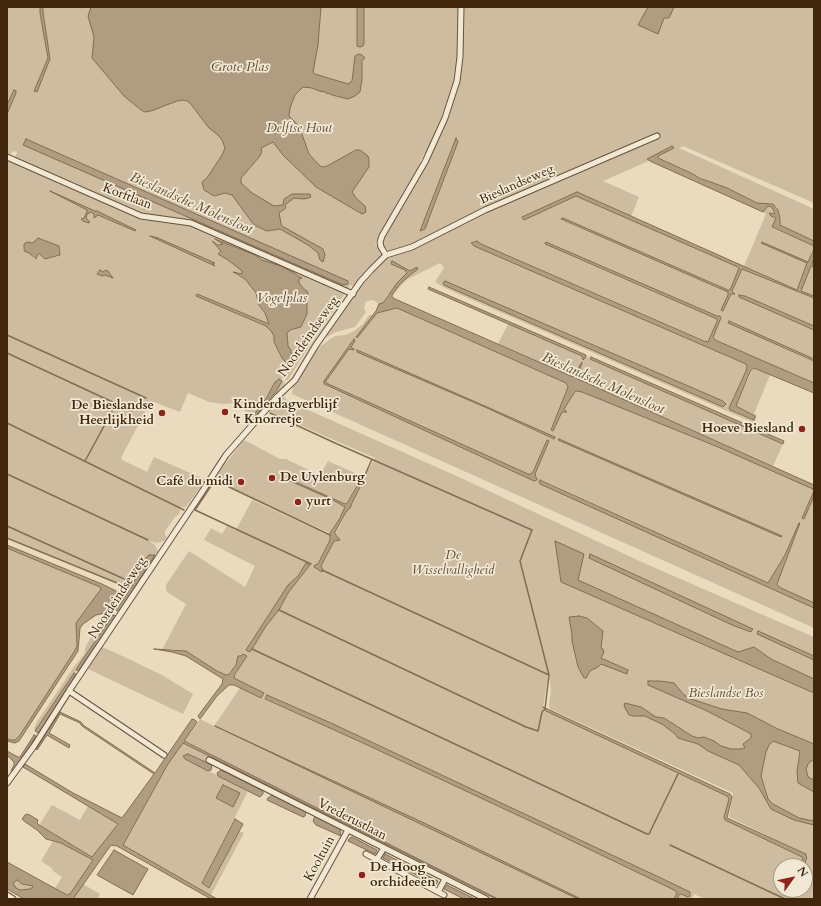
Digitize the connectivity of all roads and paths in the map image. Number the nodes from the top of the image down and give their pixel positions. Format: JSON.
{"nodes":[{"id":1,"x":461,"y":7,"type":"edge"},
{"id":2,"x":657,"y":136,"type":"dead end"},
{"id":3,"x":10,"y":158,"type":"edge"},
{"id":4,"x":386,"y":255,"type":"junction"},
{"id":5,"x":353,"y":294,"type":"junction"},
{"id":6,"x":69,"y":691,"type":"junction"},
{"id":7,"x":164,"y":755,"type":"dead end"},
{"id":8,"x":209,"y":760,"type":"dead end"},
{"id":9,"x":7,"y":783,"type":"edge"},
{"id":10,"x":348,"y":830,"type":"junction"},
{"id":11,"x":384,"y":848,"type":"junction"},
{"id":12,"x":366,"y":854,"type":"dead end"},
{"id":13,"x":377,"y":859,"type":"junction"},
{"id":14,"x":445,"y":878,"type":"junction"},
{"id":15,"x":438,"y":892,"type":"junction"},
{"id":16,"x":7,"y":895,"type":"edge"},
{"id":17,"x":444,"y":895,"type":"dead end"},
{"id":18,"x":13,"y":899,"type":"edge"},
{"id":19,"x":310,"y":899,"type":"edge"},
{"id":20,"x":486,"y":899,"type":"edge"}],
"edges":[{"from":1,"to":4,"type":"street"},
{"from":2,"to":4,"type":"street","name":"Bieslandseweg"},
{"from":3,"to":5,"type":"street","name":"Korftlaan"},
{"from":4,"to":5,"type":"street","name":"Noordeindseweg"},
{"from":5,"to":6,"type":"street","name":"Noordeindseweg"},
{"from":6,"to":7,"type":"street"},
{"from":6,"to":9,"type":"street","name":"Noordeindseweg"},
{"from":8,"to":10,"type":"street","name":"Vrederustlaan"},
{"from":10,"to":11,"type":"street","name":"Vrederustlaan"},
{"from":10,"to":19,"type":"street","name":"Kooltuin"},
{"from":11,"to":13,"type":"street"},
{"from":11,"to":14,"type":"street","name":"Vrederustlaan"},
{"from":12,"to":13,"type":"street"},
{"from":13,"to":15,"type":"street"},
{"from":14,"to":15,"type":"street"},
{"from":14,"to":20,"type":"street","name":"Vrederustlaan"},
{"from":15,"to":17,"type":"street"},
{"from":16,"to":18,"type":"street"}]}
